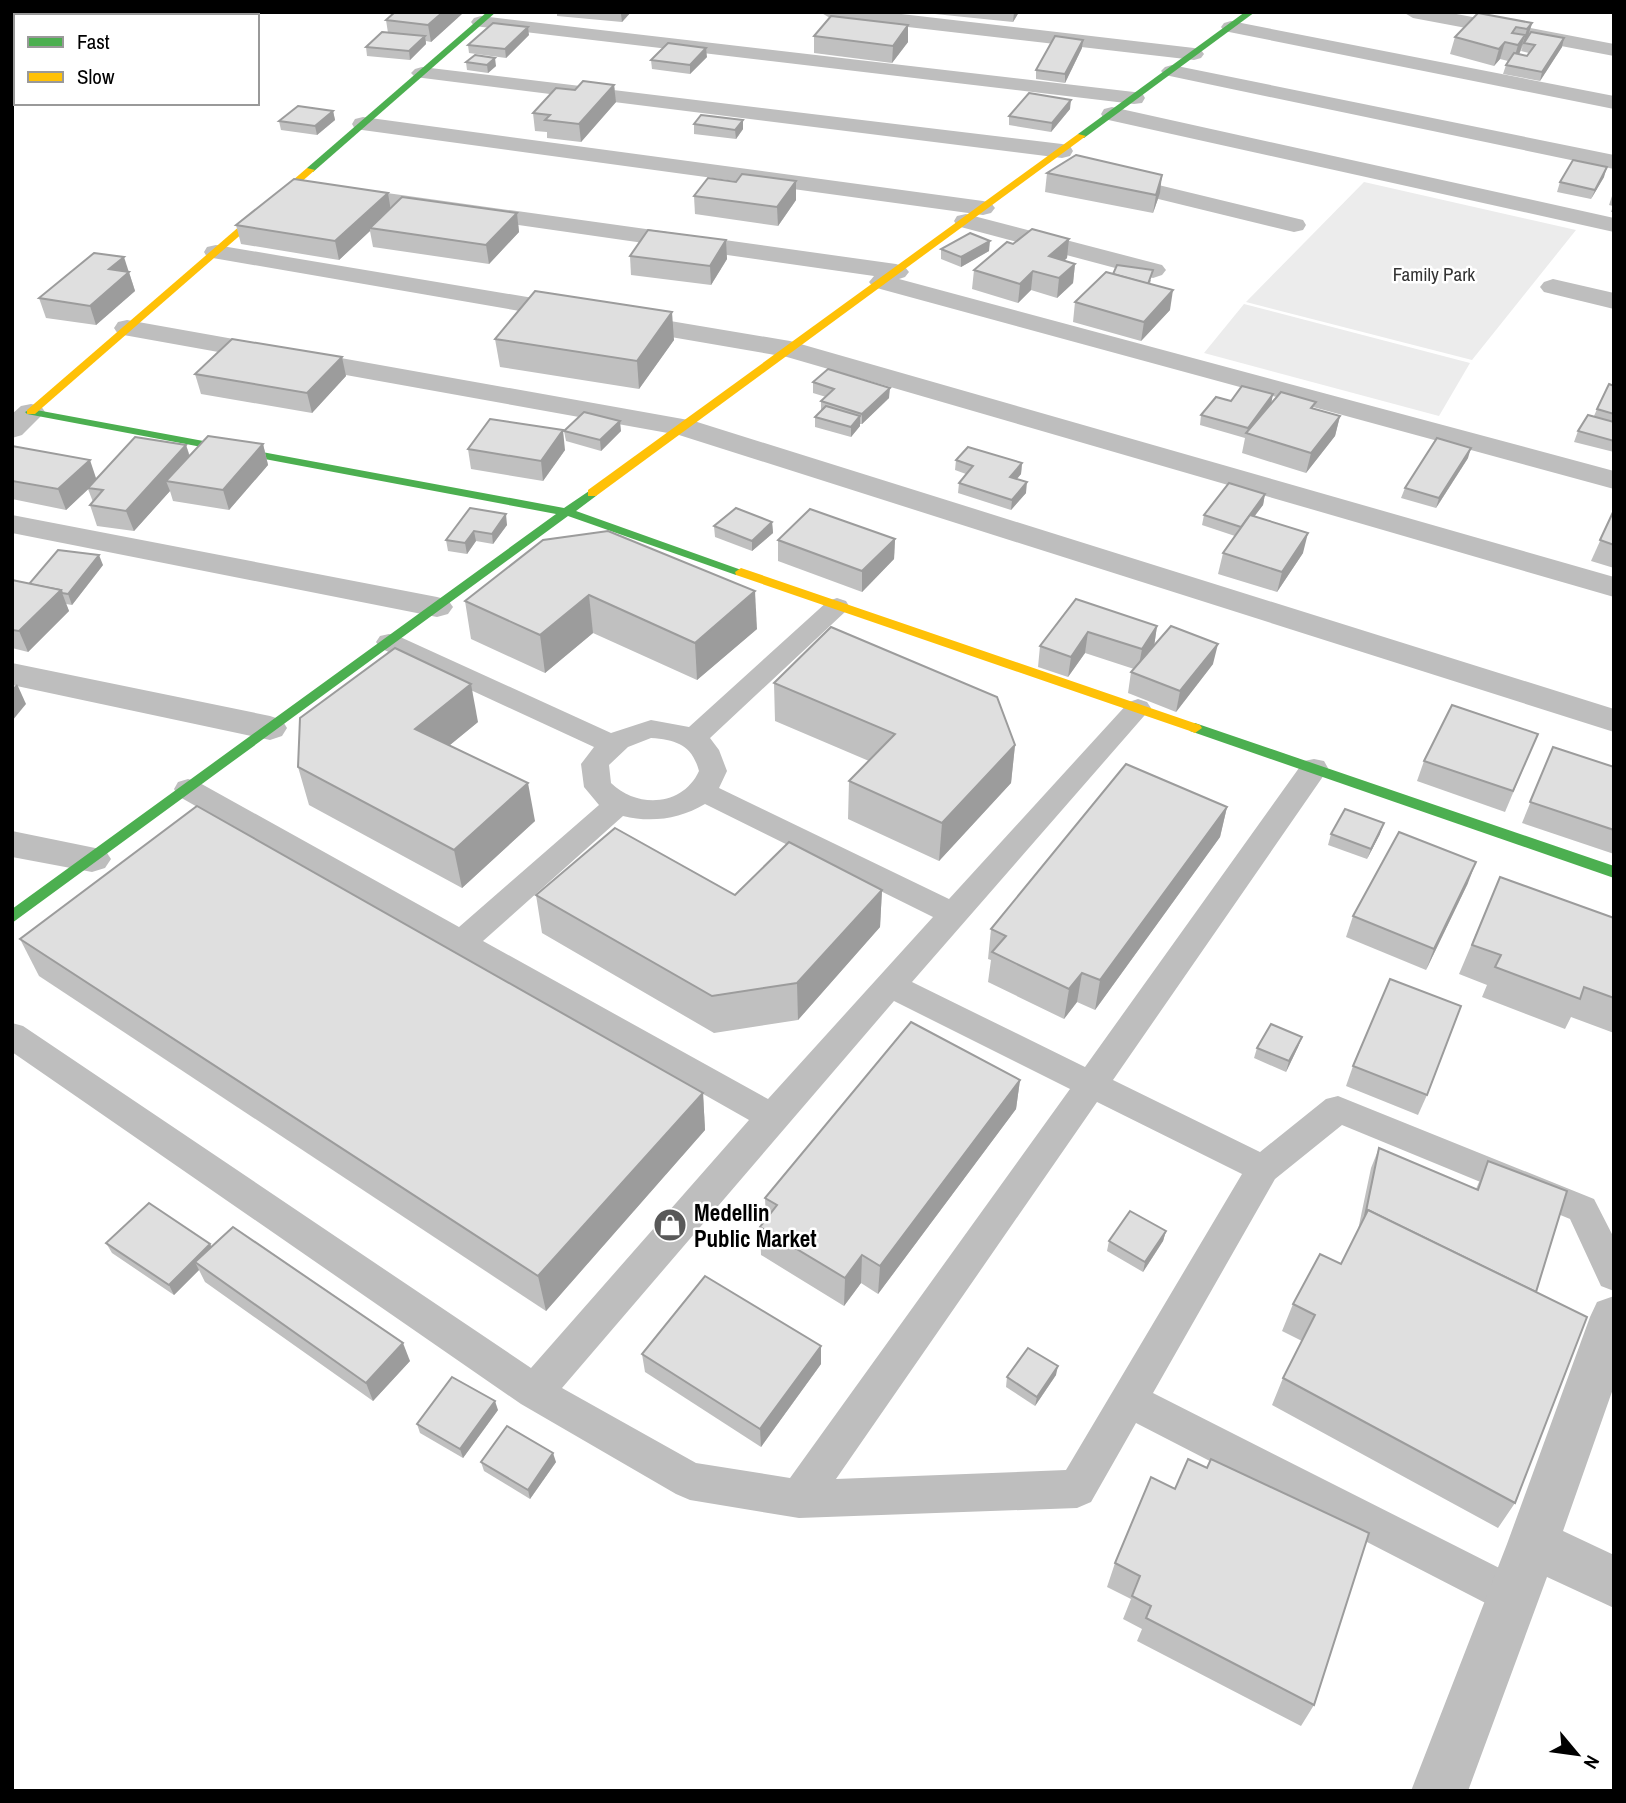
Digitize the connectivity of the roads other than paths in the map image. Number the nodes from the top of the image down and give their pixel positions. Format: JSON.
{"nodes":[{"id":1,"x":830,"y":12,"type":"edge"},
{"id":2,"x":1251,"y":12,"type":"edge"},
{"id":3,"x":1413,"y":12,"type":"edge"},
{"id":4,"x":486,"y":17,"type":"edge"},
{"id":5,"x":1231,"y":27,"type":"junction"},
{"id":6,"x":1614,"y":50,"type":"edge"},
{"id":7,"x":1194,"y":54,"type":"junction"},
{"id":8,"x":1172,"y":71,"type":"junction"},
{"id":9,"x":422,"y":73,"type":"junction"},
{"id":10,"x":1133,"y":98,"type":"junction"},
{"id":11,"x":1614,"y":103,"type":"edge"},
{"id":12,"x":1112,"y":114,"type":"junction"},
{"id":13,"x":363,"y":124,"type":"junction"},
{"id":14,"x":1057,"y":162,"type":"junction"},
{"id":15,"x":1614,"y":162,"type":"edge"},
{"id":16,"x":1091,"y":176,"type":"edge"},
{"id":17,"x":292,"y":186,"type":"junction"},
{"id":18,"x":974,"y":215,"type":"junction"},
{"id":19,"x":1294,"y":225,"type":"dead end"},
{"id":20,"x":1614,"y":225,"type":"edge"},
{"id":21,"x":216,"y":251,"type":"junction"},
{"id":22,"x":1153,"y":270,"type":"edge"},
{"id":23,"x":889,"y":277,"type":"junction"},
{"id":24,"x":1553,"y":287,"type":"dead end"},
{"id":25,"x":1614,"y":301,"type":"edge"},
{"id":26,"x":127,"y":328,"type":"junction"},
{"id":27,"x":790,"y":349,"type":"junction"},
{"id":28,"x":22,"y":420,"type":"edge"},
{"id":29,"x":684,"y":426,"type":"junction"},
{"id":30,"x":1614,"y":481,"type":"edge"},
{"id":31,"x":567,"y":512,"type":"junction"},
{"id":32,"x":12,"y":524,"type":"edge"},
{"id":33,"x":1614,"y":587,"type":"edge"},
{"id":34,"x":837,"y":606,"type":"junction"},
{"id":35,"x":437,"y":607,"type":"junction"},
{"id":36,"x":389,"y":642,"type":"junction"},
{"id":37,"x":12,"y":674,"type":"edge"},
{"id":38,"x":1138,"y":708,"type":"junction"},
{"id":39,"x":1614,"y":722,"type":"edge"},
{"id":40,"x":271,"y":729,"type":"junction"},
{"id":41,"x":693,"y":738,"type":"junction"},
{"id":42,"x":611,"y":744,"type":"junction"},
{"id":43,"x":1314,"y":768,"type":"junction"},
{"id":44,"x":188,"y":789,"type":"junction"},
{"id":45,"x":702,"y":791,"type":"junction"},
{"id":46,"x":618,"y":804,"type":"junction"},
{"id":47,"x":12,"y":844,"type":"edge"},
{"id":48,"x":92,"y":859,"type":"junction"},
{"id":49,"x":1614,"y":872,"type":"edge"},
{"id":50,"x":953,"y":914,"type":"junction"},
{"id":51,"x":12,"y":917,"type":"edge"},
{"id":52,"x":462,"y":942,"type":"junction"},
{"id":53,"x":890,"y":985,"type":"junction"},
{"id":54,"x":12,"y":1035,"type":"edge"},
{"id":55,"x":1092,"y":1084,"type":"junction"},
{"id":56,"x":772,"y":1117,"type":"junction"},
{"id":57,"x":1263,"y":1168,"type":"junction"},
{"id":58,"x":1614,"y":1275,"type":"edge"},
{"id":59,"x":1614,"y":1317,"type":"edge"},
{"id":60,"x":534,"y":1392,"type":"junction"},
{"id":61,"x":1128,"y":1400,"type":"junction"},
{"id":62,"x":799,"y":1499,"type":"junction"},
{"id":63,"x":1533,"y":1545,"type":"junction"},
{"id":64,"x":1614,"y":1582,"type":"edge"},
{"id":65,"x":1513,"y":1596,"type":"junction"},
{"id":66,"x":1439,"y":1791,"type":"edge"}],
"edges":[{"from":1,"to":7,"type":"street"},
{"from":2,"to":5,"type":"street"},
{"from":3,"to":6,"type":"street"},
{"from":4,"to":9,"type":"street"},
{"from":4,"to":10,"type":"street"},
{"from":5,"to":7,"type":"street"},
{"from":5,"to":11,"type":"street"},
{"from":7,"to":8,"type":"street"},
{"from":8,"to":10,"type":"street"},
{"from":8,"to":15,"type":"street"},
{"from":9,"to":13,"type":"street"},
{"from":9,"to":14,"type":"street"},
{"from":10,"to":12,"type":"street"},
{"from":12,"to":14,"type":"street"},
{"from":12,"to":20,"type":"street"},
{"from":13,"to":17,"type":"street"},
{"from":13,"to":18,"type":"street"},
{"from":14,"to":18,"type":"street"},
{"from":16,"to":19,"type":"street"},
{"from":17,"to":21,"type":"street"},
{"from":17,"to":23,"type":"street"},
{"from":18,"to":22,"type":"street"},
{"from":18,"to":23,"type":"street"},
{"from":21,"to":26,"type":"street"},
{"from":21,"to":27,"type":"street"},
{"from":23,"to":27,"type":"street"},
{"from":23,"to":30,"type":"street"},
{"from":24,"to":25,"type":"street"},
{"from":26,"to":28,"type":"street"},
{"from":26,"to":29,"type":"street"},
{"from":27,"to":29,"type":"street"},
{"from":27,"to":33,"type":"street"},
{"from":28,"to":31,"type":"street"},
{"from":29,"to":31,"type":"street"},
{"from":29,"to":39,"type":"street"},
{"from":31,"to":34,"type":"street"},
{"from":31,"to":35,"type":"street"},
{"from":32,"to":35,"type":"street"},
{"from":34,"to":38,"type":"street"},
{"from":34,"to":41,"type":"lane"},
{"from":35,"to":36,"type":"street"},
{"from":36,"to":40,"type":"street"},
{"from":36,"to":42,"type":"lane"},
{"from":37,"to":40,"type":"street"},
{"from":38,"to":43,"type":"street"},
{"from":38,"to":50,"type":"lane"},
{"from":40,"to":44,"type":"street"},
{"from":41,"to":42,"type":"lane"},
{"from":41,"to":45,"type":"lane"},
{"from":42,"to":46,"type":"lane"},
{"from":43,"to":49,"type":"street"},
{"from":43,"to":55,"type":"lane"},
{"from":44,"to":48,"type":"street"},
{"from":44,"to":52,"type":"lane"},
{"from":45,"to":46,"type":"lane"},
{"from":45,"to":50,"type":"lane"},
{"from":46,"to":52,"type":"lane"},
{"from":47,"to":48,"type":"street"},
{"from":48,"to":51,"type":"street"},
{"from":50,"to":53,"type":"lane"},
{"from":52,"to":56,"type":"lane"},
{"from":53,"to":55,"type":"lane"},
{"from":53,"to":56,"type":"lane"},
{"from":54,"to":60,"type":"lane"},
{"from":55,"to":57,"type":"lane"},
{"from":55,"to":62,"type":"lane"},
{"from":56,"to":60,"type":"lane"},
{"from":57,"to":58,"type":"lane"},
{"from":57,"to":61,"type":"lane"},
{"from":59,"to":63,"type":"street"},
{"from":60,"to":62,"type":"lane"},
{"from":61,"to":62,"type":"lane"},
{"from":61,"to":65,"type":"lane"},
{"from":63,"to":64,"type":"street"},
{"from":63,"to":65,"type":"street"},
{"from":65,"to":66,"type":"street"}]}
